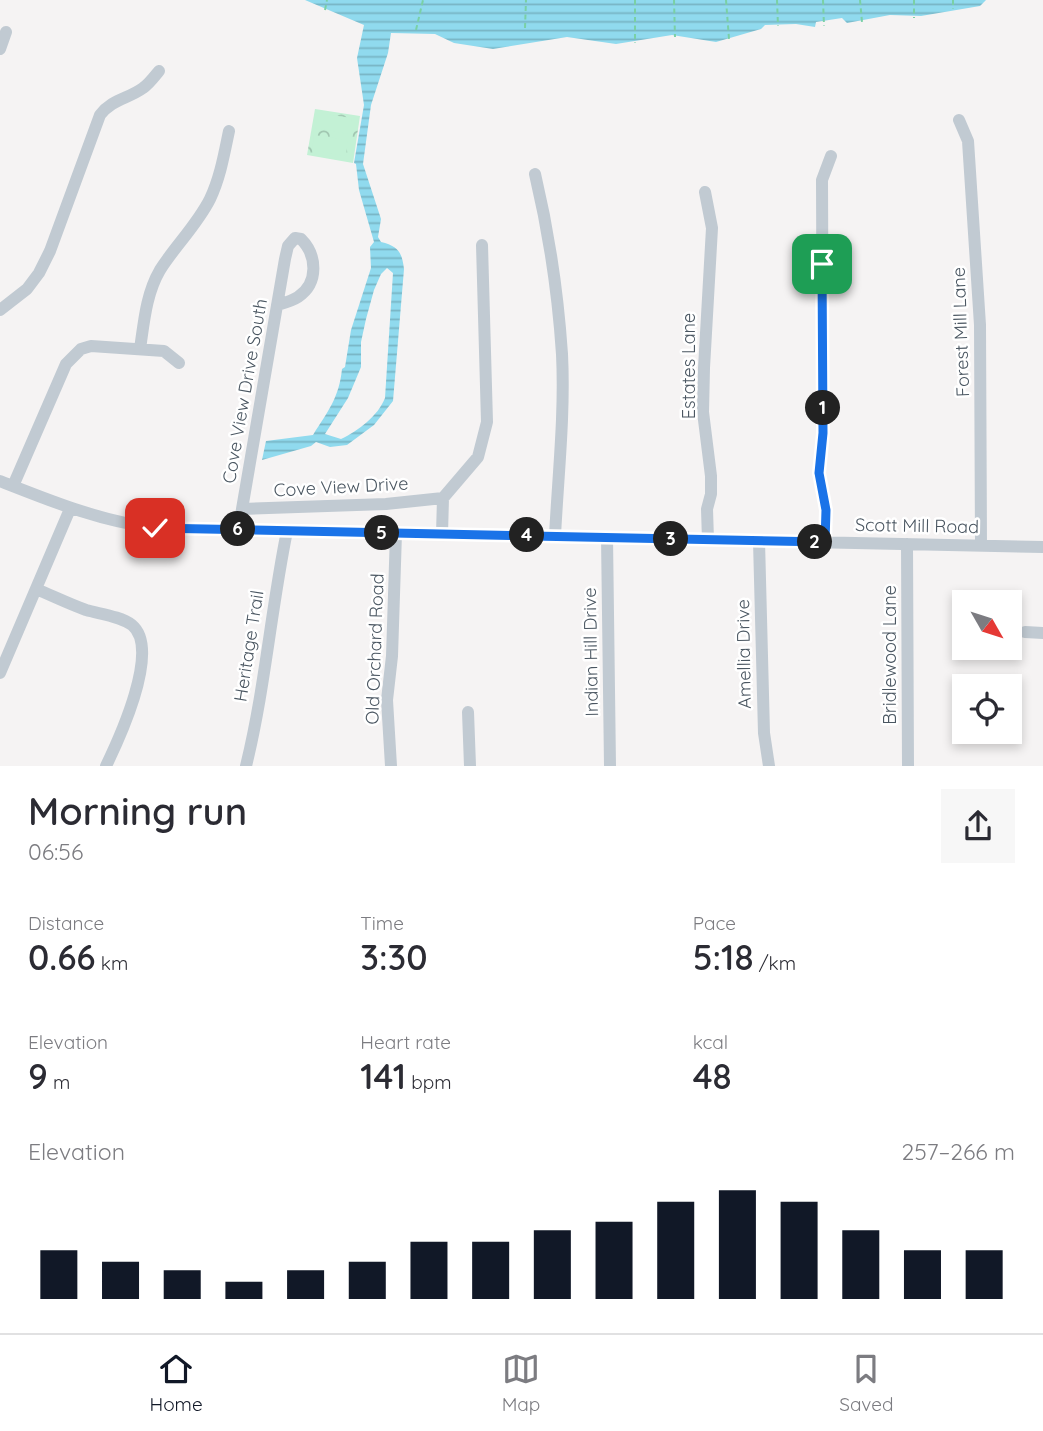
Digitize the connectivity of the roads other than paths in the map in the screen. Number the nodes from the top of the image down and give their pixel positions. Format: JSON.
{"nodes":[{"id":1,"x":6,"y":32,"type":"dead end"},
{"id":2,"x":0,"y":49,"type":"edge"},
{"id":3,"x":159,"y":71,"type":"dead end"},
{"id":4,"x":959,"y":120,"type":"dead end"},
{"id":5,"x":229,"y":131,"type":"dead end"},
{"id":6,"x":831,"y":156,"type":"dead end"},
{"id":7,"x":535,"y":174,"type":"dead end"},
{"id":8,"x":705,"y":192,"type":"dead end"},
{"id":9,"x":482,"y":246,"type":"dead end"},
{"id":10,"x":277,"y":305,"type":"junction"},
{"id":11,"x":0,"y":310,"type":"edge"},
{"id":12,"x":141,"y":349,"type":"junction"},
{"id":13,"x":179,"y":363,"type":"dead end"},
{"id":14,"x":0,"y":481,"type":"edge"},
{"id":15,"x":13,"y":486,"type":"junction"},
{"id":16,"x":443,"y":498,"type":"junction"},
{"id":17,"x":70,"y":509,"type":"junction"},
{"id":18,"x":242,"y":509,"type":"junction"},
{"id":19,"x":239,"y":529,"type":"junction"},
{"id":20,"x":287,"y":531,"type":"junction"},
{"id":21,"x":396,"y":533,"type":"junction"},
{"id":22,"x":442,"y":534,"type":"junction"},
{"id":23,"x":555,"y":536,"type":"junction"},
{"id":24,"x":607,"y":537,"type":"junction"},
{"id":25,"x":708,"y":540,"type":"junction"},
{"id":26,"x":760,"y":541,"type":"junction"},
{"id":27,"x":825,"y":542,"type":"junction"},
{"id":28,"x":907,"y":544,"type":"junction"},
{"id":29,"x":981,"y":545,"type":"junction"},
{"id":30,"x":1043,"y":547,"type":"edge"},
{"id":31,"x":36,"y":589,"type":"junction"},
{"id":32,"x":1025,"y":632,"type":"dead end"},
{"id":33,"x":1043,"y":633,"type":"edge"},
{"id":34,"x":0,"y":673,"type":"edge"},
{"id":35,"x":468,"y":712,"type":"dead end"},
{"id":36,"x":106,"y":766,"type":"edge"},
{"id":37,"x":246,"y":766,"type":"edge"},
{"id":38,"x":391,"y":766,"type":"edge"},
{"id":39,"x":470,"y":766,"type":"edge"},
{"id":40,"x":610,"y":766,"type":"edge"},
{"id":41,"x":769,"y":766,"type":"edge"},
{"id":42,"x":908,"y":766,"type":"edge"}],
"edges":[{"from":1,"to":2,"type":"street"},
{"from":3,"to":11,"type":"street"},
{"from":4,"to":29,"type":"street","name":"Forest Mill Lane"},
{"from":5,"to":12,"type":"street"},
{"from":6,"to":27,"type":"street"},
{"from":7,"to":23,"type":"street"},
{"from":8,"to":25,"type":"street","name":"Estates Lane"},
{"from":9,"to":16,"type":"street"},
{"from":10,"to":10,"type":"street","name":"Cove View Drive South"},
{"from":10,"to":18,"type":"street","name":"Cove View Drive South"},
{"from":12,"to":13,"type":"street"},
{"from":12,"to":15,"type":"street"},
{"from":14,"to":15,"type":"street","name":"Scott Mill Road"},
{"from":15,"to":17,"type":"street","name":"Scott Mill Road"},
{"from":16,"to":18,"type":"street","name":"Cove View Drive"},
{"from":16,"to":22,"type":"street"},
{"from":17,"to":19,"type":"street","name":"Scott Mill Road"},
{"from":17,"to":31,"type":"street"},
{"from":18,"to":19,"type":"street","name":"Cove View Drive South"},
{"from":19,"to":20,"type":"street","name":"Scott Mill Road"},
{"from":20,"to":21,"type":"street","name":"Scott Mill Road"},
{"from":20,"to":37,"type":"street","name":"Heritage Trail"},
{"from":21,"to":22,"type":"street","name":"Scott Mill Road"},
{"from":21,"to":38,"type":"street","name":"Old Orchard Road"},
{"from":22,"to":23,"type":"street","name":"Scott Mill Road"},
{"from":23,"to":24,"type":"street","name":"Scott Mill Road"},
{"from":24,"to":25,"type":"street","name":"Scott Mill Road"},
{"from":24,"to":40,"type":"street","name":"Indian Hill Drive"},
{"from":25,"to":26,"type":"street","name":"Scott Mill Road"},
{"from":26,"to":27,"type":"street","name":"Scott Mill Road"},
{"from":26,"to":41,"type":"street","name":"Amellia Drive"},
{"from":27,"to":28,"type":"street","name":"Scott Mill Road"},
{"from":28,"to":29,"type":"street","name":"Scott Mill Road"},
{"from":28,"to":42,"type":"street","name":"Bridlewood Lane"},
{"from":29,"to":30,"type":"street","name":"Scott Mill Road"},
{"from":31,"to":34,"type":"street"},
{"from":31,"to":36,"type":"street"},
{"from":32,"to":33,"type":"street"},
{"from":35,"to":39,"type":"street"}]}
